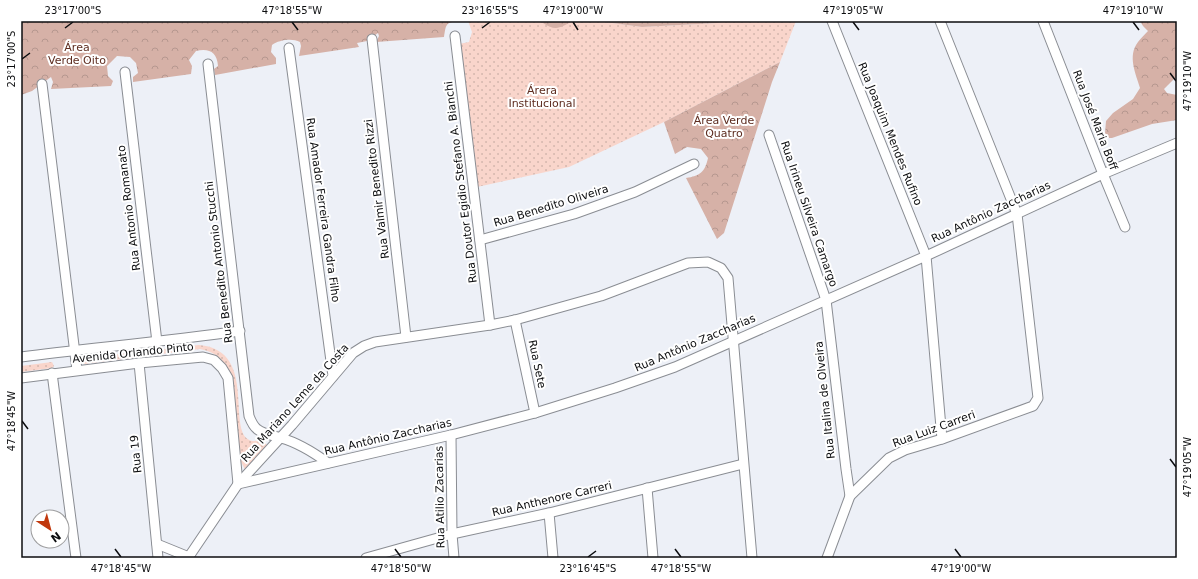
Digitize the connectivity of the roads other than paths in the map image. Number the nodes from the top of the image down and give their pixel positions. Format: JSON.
{"nodes":[{"id":1,"x":832,"y":21,"type":"edge"},
{"id":2,"x":940,"y":21,"type":"edge"},
{"id":3,"x":1043,"y":21,"type":"edge"},
{"id":4,"x":455,"y":36,"type":"dead end"},
{"id":5,"x":372,"y":39,"type":"dead end"},
{"id":6,"x":289,"y":48,"type":"dead end"},
{"id":7,"x":208,"y":64,"type":"dead end"},
{"id":8,"x":125,"y":72,"type":"dead end"},
{"id":9,"x":42,"y":84,"type":"dead end"},
{"id":10,"x":769,"y":135,"type":"dead end"},
{"id":11,"x":1177,"y":143,"type":"edge"},
{"id":12,"x":694,"y":164,"type":"dead end"},
{"id":13,"x":1103,"y":174,"type":"junction"},
{"id":14,"x":1017,"y":214,"type":"junction"},
{"id":15,"x":1125,"y":227,"type":"dead end"},
{"id":16,"x":480,"y":240,"type":"junction"},
{"id":17,"x":926,"y":256,"type":"junction"},
{"id":18,"x":826,"y":300,"type":"junction"},
{"id":19,"x":515,"y":320,"type":"junction"},
{"id":20,"x":490,"y":325,"type":"junction"},
{"id":21,"x":240,"y":331,"type":"junction"},
{"id":22,"x":406,"y":337,"type":"junction"},
{"id":23,"x":733,"y":341,"type":"junction"},
{"id":24,"x":157,"y":342,"type":"junction"},
{"id":25,"x":74,"y":350,"type":"junction"},
{"id":26,"x":21,"y":357,"type":"edge"},
{"id":27,"x":139,"y":363,"type":"junction"},
{"id":28,"x":77,"y":370,"type":"junction"},
{"id":29,"x":52,"y":373,"type":"junction"},
{"id":30,"x":333,"y":376,"type":"junction"},
{"id":31,"x":21,"y":378,"type":"edge"},
{"id":32,"x":535,"y":413,"type":"junction"},
{"id":33,"x":451,"y":435,"type":"junction"},
{"id":34,"x":281,"y":438,"type":"junction"},
{"id":35,"x":942,"y":438,"type":"junction"},
{"id":36,"x":328,"y":463,"type":"junction"},
{"id":37,"x":743,"y":464,"type":"junction"},
{"id":38,"x":238,"y":484,"type":"junction"},
{"id":39,"x":647,"y":488,"type":"junction"},
{"id":40,"x":850,"y":496,"type":"junction"},
{"id":41,"x":549,"y":513,"type":"junction"},
{"id":42,"x":452,"y":534,"type":"junction"},
{"id":43,"x":157,"y":544,"type":"junction"},
{"id":44,"x":76,"y":558,"type":"edge"},
{"id":45,"x":158,"y":558,"type":"edge"},
{"id":46,"x":188,"y":558,"type":"edge"},
{"id":47,"x":366,"y":558,"type":"edge"},
{"id":48,"x":454,"y":558,"type":"edge"},
{"id":49,"x":553,"y":558,"type":"edge"},
{"id":50,"x":653,"y":558,"type":"edge"},
{"id":51,"x":752,"y":558,"type":"edge"},
{"id":52,"x":827,"y":558,"type":"edge"}],
"edges":[{"from":1,"to":17,"type":"street","name":"Rua Joaquim Mendes Rufino"},
{"from":2,"to":14,"type":"street"},
{"from":3,"to":13,"type":"street","name":"Rua José Maria Boff"},
{"from":4,"to":16,"type":"street","name":"Rua Doutor Egidio Stefano A. Bianchi"},
{"from":5,"to":22,"type":"street","name":"Rua Valmir Benedito Rizzi"},
{"from":6,"to":30,"type":"street","name":"Rua Amador Ferreira Gandra Filho"},
{"from":7,"to":21,"type":"street","name":"Rua Benedito Antonio Stucchi"},
{"from":8,"to":24,"type":"street","name":"Rua Antonio Romanato"},
{"from":9,"to":25,"type":"street"},
{"from":10,"to":18,"type":"street","name":"Rua Irineu Silveira Camargo"},
{"from":11,"to":13,"type":"street","name":"Rua Antônio Zaccharias"},
{"from":12,"to":16,"type":"street","name":"Rua Benedito Oliveira"},
{"from":13,"to":14,"type":"street","name":"Rua Antônio Zaccharias"},
{"from":13,"to":15,"type":"street","name":"Rua José Maria Boff"},
{"from":14,"to":17,"type":"street","name":"Rua Antônio Zaccharias"},
{"from":14,"to":35,"type":"street","name":"Rua Luiz Carreri"},
{"from":16,"to":20,"type":"street","name":"Rua Doutor Egidio Stefano A. Bianchi"},
{"from":17,"to":18,"type":"street","name":"Rua Antônio Zaccharias"},
{"from":17,"to":35,"type":"street","name":"Rua Joaquim Mendes Rufino"},
{"from":18,"to":23,"type":"street","name":"Rua Antônio Zaccharias"},
{"from":18,"to":40,"type":"street","name":"Rua Italina de Olveira"},
{"from":19,"to":20,"type":"street","name":"Rua Mariano Leme da Costa"},
{"from":19,"to":23,"type":"street","name":"Rua Mariano Leme da Costa"},
{"from":19,"to":32,"type":"street","name":"Rua Sete"},
{"from":20,"to":22,"type":"street","name":"Rua Mariano Leme da Costa"},
{"from":21,"to":24,"type":"street","name":"Avenida Orlando Pinto"},
{"from":21,"to":34,"type":"street","name":"Rua Benedito Antonio Stucchi"},
{"from":22,"to":30,"type":"street","name":"Rua Mariano Leme da Costa"},
{"from":23,"to":32,"type":"street","name":"Rua Antônio Zaccharias"},
{"from":23,"to":37,"type":"street"},
{"from":24,"to":25,"type":"street","name":"Avenida Orlando Pinto"},
{"from":25,"to":26,"type":"street","name":"Avenida Orlando Pinto"},
{"from":25,"to":28,"type":"street"},
{"from":27,"to":28,"type":"street","name":"Avenida Orlando Pinto"},
{"from":27,"to":38,"type":"street","name":"Avenida Orlando Pinto"},
{"from":27,"to":43,"type":"street","name":"Rua 19"},
{"from":28,"to":29,"type":"street","name":"Avenida Orlando Pinto"},
{"from":29,"to":31,"type":"street","name":"Avenida Orlando Pinto"},
{"from":29,"to":44,"type":"street"},
{"from":30,"to":34,"type":"street","name":"Rua Mariano Leme da Costa"},
{"from":32,"to":33,"type":"street","name":"Rua Antônio Zaccharias"},
{"from":33,"to":36,"type":"street","name":"Rua Antônio Zaccharias"},
{"from":33,"to":42,"type":"street","name":"Rua Atilio Zacarias"},
{"from":34,"to":36,"type":"street","name":"Rua Benedito Antonio Stucchi"},
{"from":34,"to":38,"type":"street","name":"Rua Mariano Leme da Costa"},
{"from":35,"to":40,"type":"street","name":"Rua Luiz Carreri"},
{"from":36,"to":38,"type":"street","name":"Rua Antônio Zaccharias"},
{"from":37,"to":39,"type":"street","name":"Rua Anthenore Carreri"},
{"from":37,"to":51,"type":"street"},
{"from":38,"to":46,"type":"street"},
{"from":39,"to":41,"type":"street","name":"Rua Anthenore Carreri"},
{"from":39,"to":50,"type":"street"},
{"from":40,"to":52,"type":"street","name":"Rua Luiz Carreri"},
{"from":41,"to":42,"type":"street","name":"Rua Anthenore Carreri"},
{"from":41,"to":49,"type":"street"},
{"from":42,"to":47,"type":"street","name":"Rua Anthenore Carreri"},
{"from":42,"to":48,"type":"street","name":"Rua Atilio Zacarias"},
{"from":43,"to":45,"type":"street","name":"Rua 19"},
{"from":43,"to":46,"type":"street"}]}
